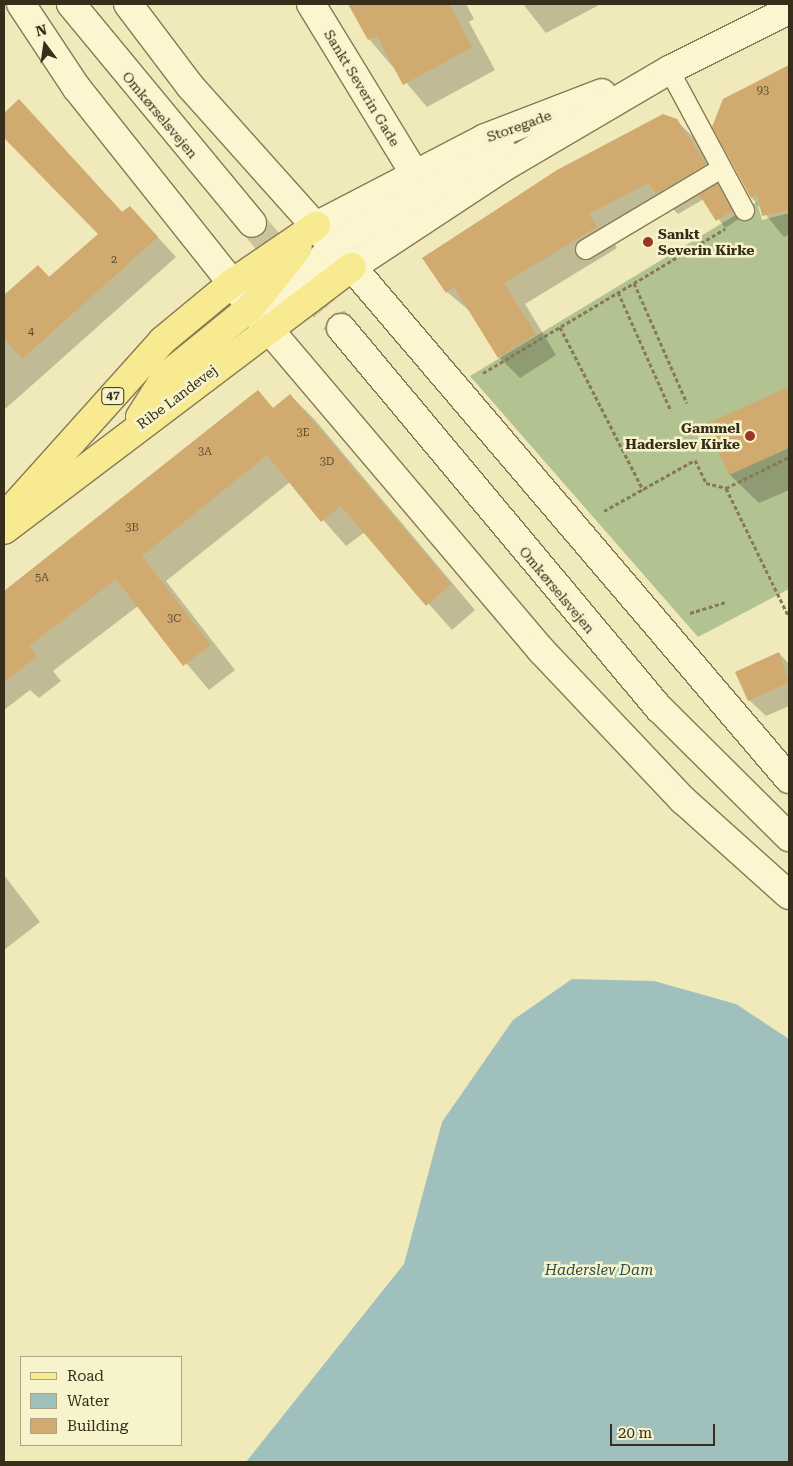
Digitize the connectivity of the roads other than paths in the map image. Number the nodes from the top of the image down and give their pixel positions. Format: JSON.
{"nodes":[{"id":1,"x":21,"y":4,"type":"edge"},
{"id":2,"x":71,"y":4,"type":"edge"},
{"id":3,"x":128,"y":4,"type":"edge"},
{"id":4,"x":311,"y":4,"type":"edge"},
{"id":5,"x":789,"y":10,"type":"edge"},
{"id":6,"x":728,"y":40,"type":"junction"},
{"id":7,"x":669,"y":70,"type":"junction"},
{"id":8,"x":559,"y":111,"type":"junction"},
{"id":9,"x":721,"y":168,"type":"junction"},
{"id":10,"x":413,"y":171,"type":"junction"},
{"id":11,"x":744,"y":210,"type":"dead end"},
{"id":12,"x":252,"y":223,"type":"tunnel mouth"},
{"id":13,"x":325,"y":236,"type":"junction"},
{"id":14,"x":585,"y":249,"type":"dead end"},
{"id":15,"x":352,"y":267,"type":"junction"},
{"id":16,"x":232,"y":283,"type":"junction"},
{"id":17,"x":259,"y":317,"type":"junction"},
{"id":18,"x":341,"y":328,"type":"tunnel mouth"},
{"id":19,"x":4,"y":519,"type":"edge"},
{"id":20,"x":4,"y":530,"type":"edge"},
{"id":21,"x":789,"y":779,"type":"edge"},
{"id":22,"x":789,"y":837,"type":"edge"},
{"id":23,"x":789,"y":895,"type":"edge"}],
"edges":[{"from":1,"to":16,"type":"main road"},
{"from":2,"to":12,"type":"main road","name":"Omkørselsvejen"},
{"from":3,"to":13,"type":"main road"},
{"from":4,"to":10,"type":"main road","name":"Sankt Severin Gade"},
{"from":5,"to":6,"type":"main road","name":"Storegade"},
{"from":6,"to":7,"type":"main road","name":"Storegade"},
{"from":6,"to":8,"type":"main road","name":"Storegade"},
{"from":7,"to":9,"type":"lane"},
{"from":7,"to":15,"type":"main road","name":"Storegade"},
{"from":8,"to":10,"type":"main road","name":"Storegade"},
{"from":8,"to":13,"type":"main road"},
{"from":9,"to":11,"type":"lane"},
{"from":9,"to":14,"type":"lane"},
{"from":10,"to":13,"type":"main road","name":"Storegade"},
{"from":13,"to":15,"type":"main road"},
{"from":13,"to":16,"type":"main road","number":"47"},
{"from":13,"to":17,"type":"main road"},
{"from":15,"to":17,"type":"main road","name":"Ribe Landevej"},
{"from":15,"to":21,"type":"main road"},
{"from":16,"to":17,"type":"main road"},
{"from":16,"to":19,"type":"main road","number":"47"},
{"from":17,"to":20,"type":"main road","name":"Ribe Landevej"},
{"from":17,"to":23,"type":"main road"},
{"from":18,"to":22,"type":"main road","name":"Omkørselsvejen"}]}
